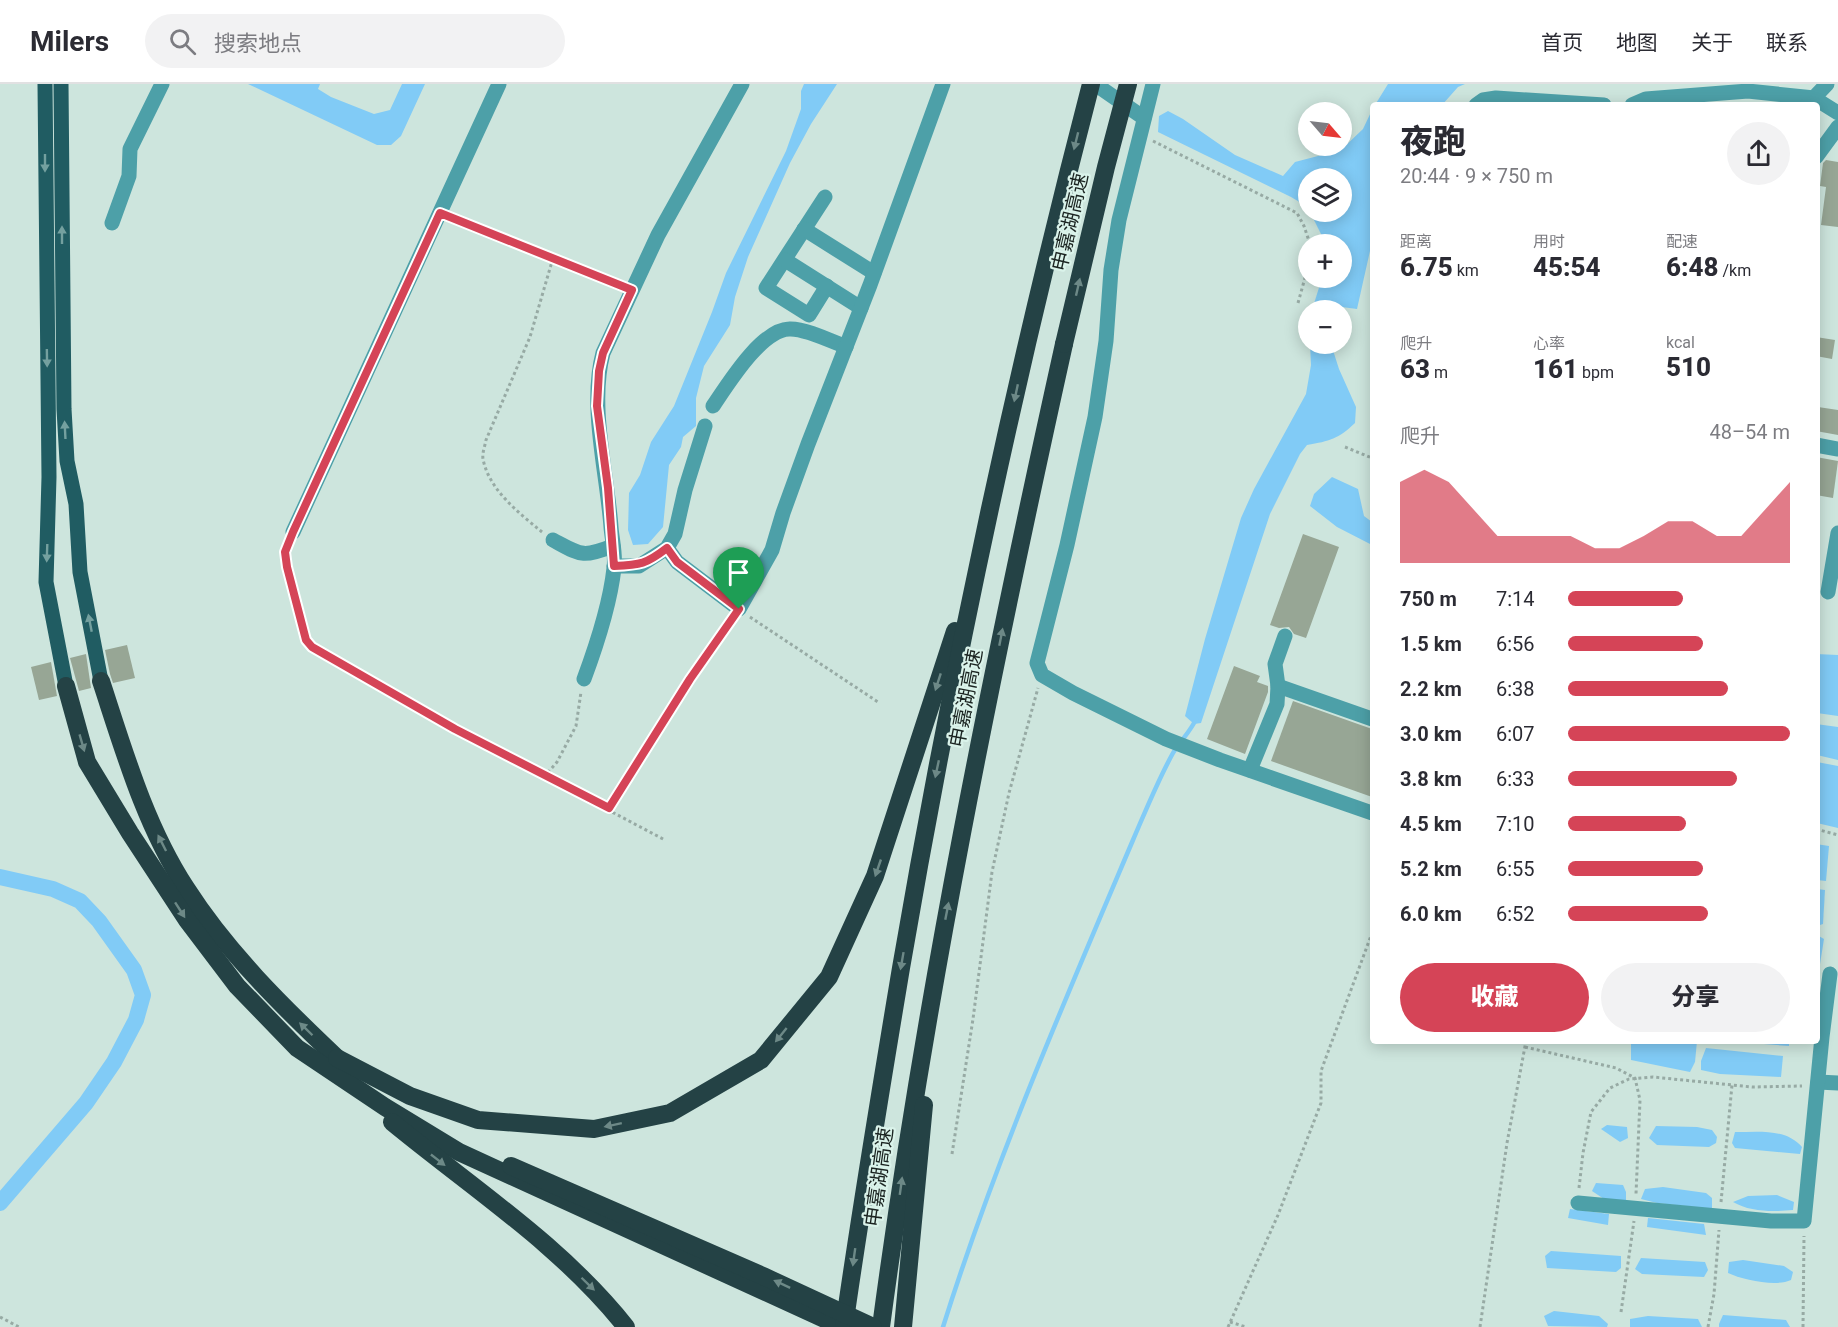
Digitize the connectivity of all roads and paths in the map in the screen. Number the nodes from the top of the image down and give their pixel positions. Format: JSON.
{"nodes":[{"id":1,"x":39,"y":84,"type":"edge"},
{"id":2,"x":45,"y":84,"type":"edge"},
{"id":3,"x":62,"y":84,"type":"edge"},
{"id":4,"x":162,"y":84,"type":"edge"},
{"id":5,"x":499,"y":84,"type":"edge"},
{"id":6,"x":742,"y":84,"type":"edge"},
{"id":7,"x":943,"y":84,"type":"edge"},
{"id":8,"x":1093,"y":84,"type":"edge"},
{"id":9,"x":1128,"y":84,"type":"edge"},
{"id":10,"x":1153,"y":84,"type":"edge"},
{"id":11,"x":1827,"y":84,"type":"edge"},
{"id":12,"x":1480,"y":102,"type":"edge"},
{"id":13,"x":1558,"y":102,"type":"edge"},
{"id":14,"x":1639,"y":102,"type":"edge"},
{"id":15,"x":1810,"y":102,"type":"edge"},
{"id":16,"x":1820,"y":106,"type":"edge"},
{"id":17,"x":1838,"y":113,"type":"edge"},
{"id":18,"x":1144,"y":118,"type":"junction"},
{"id":19,"x":1838,"y":127,"type":"edge"},
{"id":20,"x":1140,"y":135,"type":"junction"},
{"id":21,"x":45,"y":136,"type":"junction"},
{"id":22,"x":1820,"y":152,"type":"edge"},
{"id":23,"x":825,"y":197,"type":"dead end"},
{"id":24,"x":440,"y":213,"type":"junction"},
{"id":25,"x":112,"y":223,"type":"dead end"},
{"id":26,"x":804,"y":229,"type":"junction"},
{"id":27,"x":1307,"y":234,"type":"edge"},
{"id":28,"x":553,"y":258,"type":"junction"},
{"id":29,"x":784,"y":260,"type":"junction"},
{"id":30,"x":874,"y":273,"type":"junction"},
{"id":31,"x":827,"y":286,"type":"junction"},
{"id":32,"x":632,"y":290,"type":"junction"},
{"id":33,"x":861,"y":308,"type":"junction"},
{"id":34,"x":846,"y":347,"type":"junction"},
{"id":35,"x":713,"y":406,"type":"dead end"},
{"id":36,"x":705,"y":426,"type":"dead end"},
{"id":37,"x":1820,"y":446,"type":"edge"},
{"id":38,"x":1345,"y":447,"type":"dead end"},
{"id":39,"x":1838,"y":449,"type":"edge"},
{"id":40,"x":1370,"y":457,"type":"edge"},
{"id":41,"x":293,"y":532,"type":"joint"},
{"id":42,"x":1838,"y":533,"type":"edge"},
{"id":43,"x":553,"y":540,"type":"joint"},
{"id":44,"x":613,"y":546,"type":"junction"},
{"id":45,"x":982,"y":547,"type":"junction"},
{"id":46,"x":667,"y":548,"type":"junction"},
{"id":47,"x":614,"y":566,"type":"junction"},
{"id":48,"x":1828,"y":592,"type":"dead end"},
{"id":49,"x":739,"y":609,"type":"junction"},
{"id":50,"x":1285,"y":636,"type":"dead end"},
{"id":51,"x":1042,"y":675,"type":"junction"},
{"id":52,"x":584,"y":679,"type":"joint"},
{"id":53,"x":101,"y":681,"type":"joint"},
{"id":54,"x":66,"y":686,"type":"joint"},
{"id":55,"x":1278,"y":686,"type":"junction"},
{"id":56,"x":878,"y":702,"type":"dead end"},
{"id":57,"x":1370,"y":718,"type":"edge"},
{"id":58,"x":1250,"y":770,"type":"junction"},
{"id":59,"x":544,"y":777,"type":"junction"},
{"id":60,"x":609,"y":808,"type":"junction"},
{"id":61,"x":1370,"y":812,"type":"edge"},
{"id":62,"x":1820,"y":829,"type":"edge"},
{"id":63,"x":1838,"y":835,"type":"edge"},
{"id":64,"x":665,"y":840,"type":"dead end"},
{"id":65,"x":1370,"y":939,"type":"edge"},
{"id":66,"x":938,"y":961,"type":"junction"},
{"id":67,"x":1830,"y":974,"type":"dead end"},
{"id":68,"x":1526,"y":1044,"type":"edge"},
{"id":69,"x":1525,"y":1047,"type":"junction"},
{"id":70,"x":333,"y":1064,"type":"junction"},
{"id":71,"x":1635,"y":1078,"type":"junction"},
{"id":72,"x":1818,"y":1082,"type":"junction"},
{"id":73,"x":1838,"y":1083,"type":"edge"},
{"id":74,"x":952,"y":1154,"type":"dead end"},
{"id":75,"x":510,"y":1170,"type":"junction"},
{"id":76,"x":1578,"y":1203,"type":"joint"},
{"id":77,"x":1635,"y":1208,"type":"junction"},
{"id":78,"x":1804,"y":1221,"type":"junction"},
{"id":79,"x":1621,"y":1312,"type":"dead end"},
{"id":80,"x":0,"y":1317,"type":"edge"},
{"id":81,"x":1230,"y":1322,"type":"junction"},
{"id":82,"x":19,"y":1327,"type":"edge"},
{"id":83,"x":626,"y":1327,"type":"edge"},
{"id":84,"x":843,"y":1327,"type":"edge"},
{"id":85,"x":873,"y":1327,"type":"edge"},
{"id":86,"x":880,"y":1327,"type":"edge"},
{"id":87,"x":903,"y":1327,"type":"edge"},
{"id":88,"x":1228,"y":1327,"type":"edge"},
{"id":89,"x":1246,"y":1327,"type":"edge"},
{"id":90,"x":1480,"y":1327,"type":"edge"},
{"id":91,"x":1803,"y":1327,"type":"edge"}],
"edges":[{"from":1,"to":21,"type":"main road"},
{"from":2,"to":21,"type":"main road"},
{"from":53,"to":3,"type":"main road","one_way":true},
{"from":4,"to":25,"type":"street"},
{"from":5,"to":24,"type":"street"},
{"from":6,"to":32,"type":"street"},
{"from":7,"to":30,"type":"street"},
{"from":8,"to":18,"type":"street"},
{"from":8,"to":45,"type":"highway","name":"申嘉湖高速","one_way":true},
{"from":66,"to":9,"type":"highway","name":"申嘉湖高速","one_way":true,"bridge":true},
{"from":10,"to":18,"type":"street"},
{"from":11,"to":15,"type":"street"},
{"from":12,"to":13,"type":"street"},
{"from":14,"to":15,"type":"street"},
{"from":16,"to":17,"type":"street"},
{"from":18,"to":20,"type":"street"},
{"from":19,"to":22,"type":"street"},
{"from":20,"to":27,"type":"path"},
{"from":20,"to":51,"type":"street"},
{"from":21,"to":54,"type":"main road","one_way":true},
{"from":23,"to":26,"type":"street"},
{"from":24,"to":28,"type":"path"},
{"from":24,"to":41,"type":"street"},
{"from":26,"to":29,"type":"street"},
{"from":26,"to":30,"type":"street"},
{"from":28,"to":32,"type":"path"},
{"from":28,"to":43,"type":"path"},
{"from":29,"to":31,"type":"street"},
{"from":29,"to":31,"type":"street"},
{"from":30,"to":33,"type":"street"},
{"from":31,"to":33,"type":"street"},
{"from":32,"to":44,"type":"street"},
{"from":33,"to":34,"type":"street"},
{"from":34,"to":35,"type":"street"},
{"from":34,"to":49,"type":"street"},
{"from":36,"to":46,"type":"street"},
{"from":37,"to":39,"type":"street"},
{"from":38,"to":40,"type":"path"},
{"from":41,"to":59,"type":"path"},
{"from":42,"to":48,"type":"street"},
{"from":43,"to":44,"type":"street"},
{"from":44,"to":47,"type":"street"},
{"from":45,"to":70,"type":"highway","one_way":true},
{"from":45,"to":84,"type":"highway","name":"申嘉湖高速","one_way":true},
{"from":46,"to":47,"type":"street"},
{"from":46,"to":49,"type":"street"},
{"from":47,"to":52,"type":"street"},
{"from":49,"to":56,"type":"path"},
{"from":49,"to":60,"type":"path"},
{"from":50,"to":55,"type":"street"},
{"from":51,"to":58,"type":"street"},
{"from":51,"to":74,"type":"path"},
{"from":52,"to":59,"type":"path"},
{"from":70,"to":53,"type":"highway","one_way":true},
{"from":54,"to":70,"type":"highway","one_way":true},
{"from":55,"to":57,"type":"street"},
{"from":55,"to":58,"type":"street"},
{"from":58,"to":61,"type":"street"},
{"from":59,"to":60,"type":"path"},
{"from":60,"to":64,"type":"path"},
{"from":62,"to":63,"type":"path"},
{"from":65,"to":81,"type":"path"},
{"from":86,"to":66,"type":"highway","name":"申嘉湖高速","one_way":true},
{"from":66,"to":87,"type":"highway"},
{"from":67,"to":72,"type":"street"},
{"from":68,"to":69,"type":"path"},
{"from":69,"to":71,"type":"path"},
{"from":69,"to":90,"type":"path"},
{"from":70,"to":75,"type":"highway"},
{"from":70,"to":83,"type":"highway","one_way":true},
{"from":71,"to":72,"type":"path"},
{"from":71,"to":76,"type":"path"},
{"from":71,"to":77,"type":"path"},
{"from":72,"to":73,"type":"street"},
{"from":72,"to":78,"type":"street"},
{"from":75,"to":84,"type":"highway"},
{"from":85,"to":75,"type":"highway","one_way":true,"bridge":true},
{"from":76,"to":77,"type":"street"},
{"from":77,"to":78,"type":"street"},
{"from":77,"to":79,"type":"path"},
{"from":78,"to":91,"type":"path"},
{"from":80,"to":82,"type":"path"},
{"from":81,"to":88,"type":"path"},
{"from":81,"to":89,"type":"path"}]}
